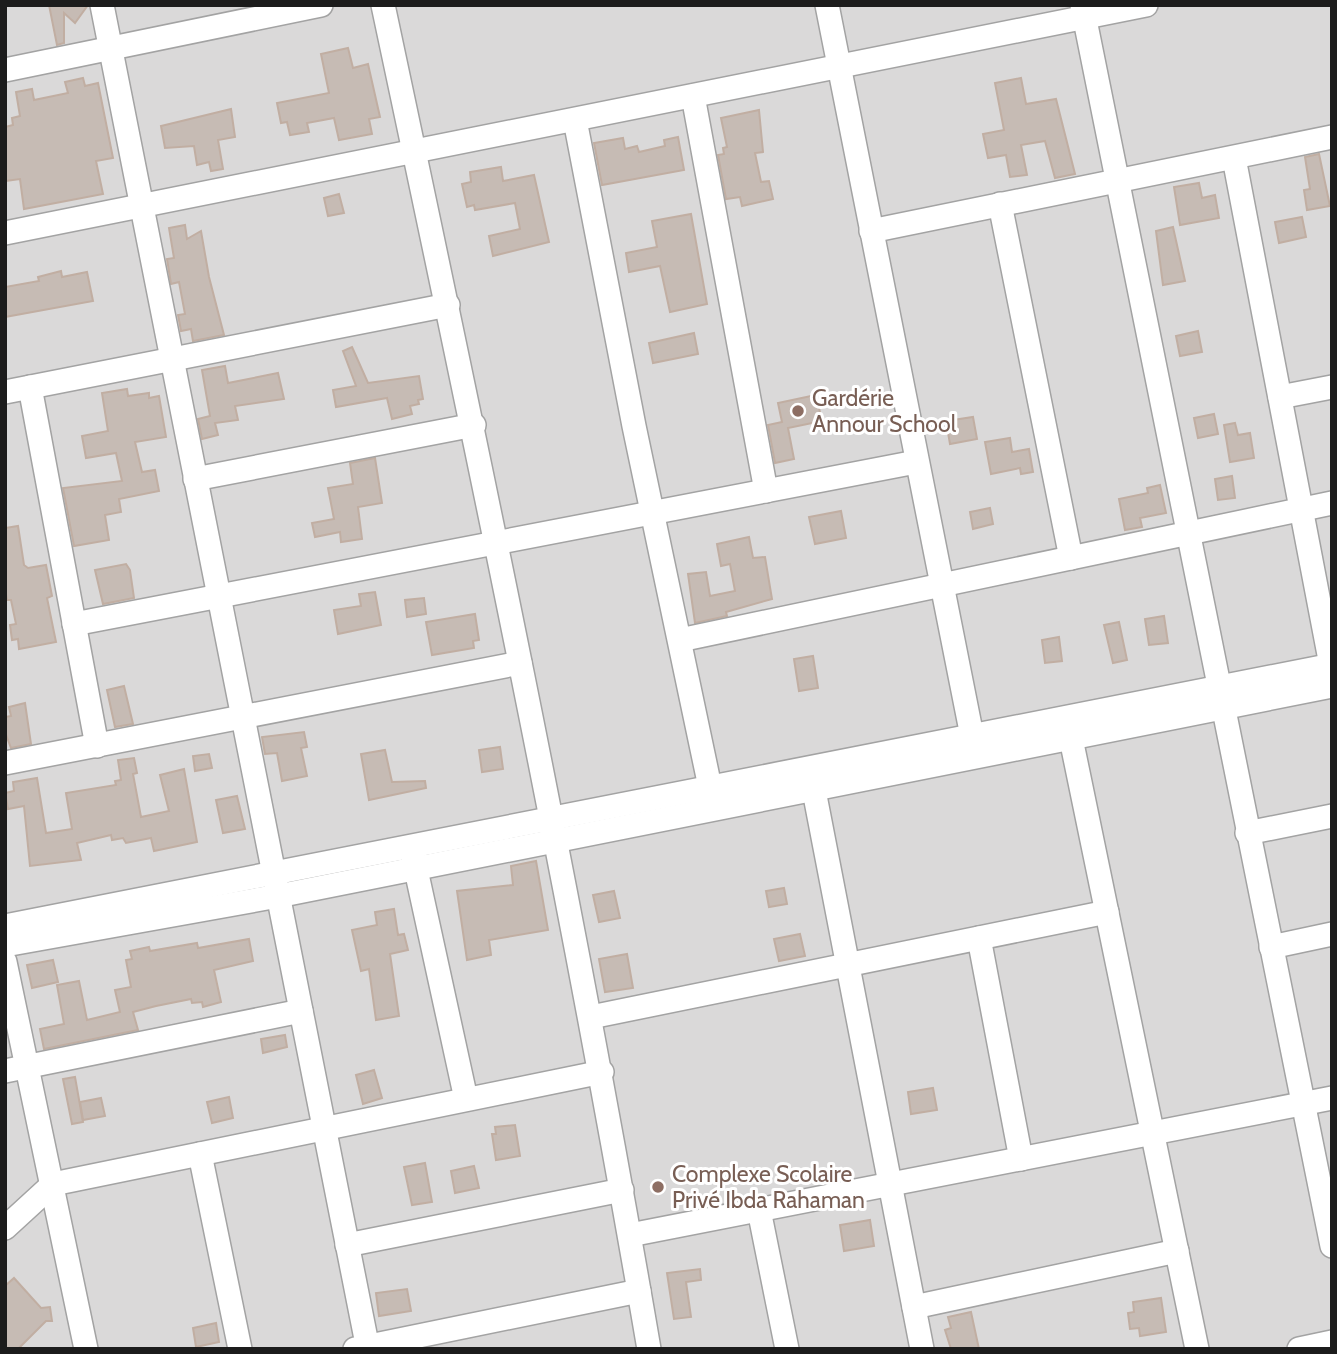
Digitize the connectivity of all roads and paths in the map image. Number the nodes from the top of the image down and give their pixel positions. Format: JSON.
{"nodes":[{"id":1,"x":102,"y":5,"type":"edge"},
{"id":2,"x":321,"y":5,"type":"edge"},
{"id":3,"x":383,"y":5,"type":"edge"},
{"id":4,"x":827,"y":5,"type":"edge"},
{"id":5,"x":1146,"y":5,"type":"edge"},
{"id":6,"x":1083,"y":11,"type":"edge"},
{"id":7,"x":110,"y":48,"type":"junction"},
{"id":8,"x":838,"y":67,"type":"junction"},
{"id":9,"x":5,"y":70,"type":"edge"},
{"id":10,"x":693,"y":96,"type":"junction"},
{"id":11,"x":575,"y":120,"type":"junction"},
{"id":12,"x":1332,"y":137,"type":"edge"},
{"id":13,"x":414,"y":152,"type":"junction"},
{"id":14,"x":1234,"y":158,"type":"junction"},
{"id":15,"x":1116,"y":182,"type":"junction"},
{"id":16,"x":1000,"y":204,"type":"junction"},
{"id":17,"x":141,"y":206,"type":"junction"},
{"id":18,"x":871,"y":231,"type":"junction"},
{"id":19,"x":5,"y":233,"type":"edge"},
{"id":20,"x":448,"y":305,"type":"junction"},
{"id":21,"x":172,"y":359,"type":"junction"},
{"id":22,"x":30,"y":387,"type":"junction"},
{"id":23,"x":1332,"y":387,"type":"edge"},
{"id":24,"x":5,"y":392,"type":"edge"},
{"id":25,"x":1280,"y":397,"type":"junction"},
{"id":26,"x":474,"y":425,"type":"junction"},
{"id":27,"x":916,"y":462,"type":"junction"},
{"id":28,"x":195,"y":479,"type":"junction"},
{"id":29,"x":766,"y":491,"type":"junction"},
{"id":30,"x":1332,"y":503,"type":"edge"},
{"id":31,"x":1302,"y":510,"type":"junction"},
{"id":32,"x":652,"y":513,"type":"junction"},
{"id":33,"x":1187,"y":534,"type":"junction"},
{"id":34,"x":495,"y":543,"type":"junction"},
{"id":35,"x":1071,"y":558,"type":"junction"},
{"id":36,"x":943,"y":585,"type":"junction"},
{"id":37,"x":218,"y":596,"type":"junction"},
{"id":38,"x":74,"y":624,"type":"junction"},
{"id":39,"x":680,"y":639,"type":"junction"},
{"id":40,"x":520,"y":663,"type":"junction"},
{"id":41,"x":1332,"y":665,"type":"edge"},
{"id":42,"x":1332,"y":686,"type":"edge"},
{"id":43,"x":1219,"y":698,"type":"junction"},
{"id":44,"x":242,"y":717,"type":"junction"},
{"id":45,"x":1069,"y":727,"type":"junction"},
{"id":46,"x":972,"y":736,"type":"junction"},
{"id":47,"x":97,"y":746,"type":"junction"},
{"id":48,"x":5,"y":764,"type":"edge"},
{"id":49,"x":811,"y":778,"type":"junction"},
{"id":50,"x":710,"y":788,"type":"junction"},
{"id":51,"x":1332,"y":816,"type":"edge"},
{"id":52,"x":553,"y":830,"type":"junction"},
{"id":53,"x":1247,"y":833,"type":"junction"},
{"id":54,"x":414,"y":857,"type":"junction"},
{"id":55,"x":276,"y":884,"type":"junction"},
{"id":56,"x":1107,"y":912,"type":"junction"},
{"id":57,"x":5,"y":926,"type":"edge"},
{"id":58,"x":1332,"y":934,"type":"edge"},
{"id":59,"x":979,"y":939,"type":"junction"},
{"id":60,"x":5,"y":945,"type":"edge"},
{"id":61,"x":1271,"y":947,"type":"junction"},
{"id":62,"x":5,"y":962,"type":"edge"},
{"id":63,"x":848,"y":965,"type":"junction"},
{"id":64,"x":301,"y":1011,"type":"junction"},
{"id":65,"x":591,"y":1017,"type":"junction"},
{"id":66,"x":28,"y":1066,"type":"junction"},
{"id":67,"x":5,"y":1071,"type":"edge"},
{"id":68,"x":602,"y":1072,"type":"junction"},
{"id":69,"x":1332,"y":1098,"type":"edge"},
{"id":70,"x":466,"y":1100,"type":"junction"},
{"id":71,"x":1302,"y":1104,"type":"junction"},
{"id":72,"x":324,"y":1129,"type":"junction"},
{"id":73,"x":1153,"y":1133,"type":"junction"},
{"id":74,"x":200,"y":1154,"type":"junction"},
{"id":75,"x":1021,"y":1159,"type":"junction"},
{"id":76,"x":53,"y":1184,"type":"junction"},
{"id":77,"x":890,"y":1184,"type":"junction"},
{"id":78,"x":622,"y":1190,"type":"junction"},
{"id":79,"x":759,"y":1210,"type":"junction"},
{"id":80,"x":1329,"y":1215,"type":"edge"},
{"id":81,"x":5,"y":1228,"type":"edge"},
{"id":82,"x":630,"y":1235,"type":"junction"},
{"id":83,"x":347,"y":1245,"type":"junction"},
{"id":84,"x":1332,"y":1246,"type":"edge"},
{"id":85,"x":1177,"y":1251,"type":"junction"},
{"id":86,"x":639,"y":1292,"type":"junction"},
{"id":87,"x":914,"y":1307,"type":"junction"},
{"id":88,"x":1332,"y":1342,"type":"edge"},
{"id":89,"x":363,"y":1348,"type":"edge"},
{"id":90,"x":86,"y":1349,"type":"edge"},
{"id":91,"x":240,"y":1349,"type":"edge"},
{"id":92,"x":649,"y":1349,"type":"edge"},
{"id":93,"x":787,"y":1349,"type":"edge"},
{"id":94,"x":922,"y":1349,"type":"edge"},
{"id":95,"x":1197,"y":1349,"type":"edge"},
{"id":96,"x":1299,"y":1349,"type":"edge"}],
"edges":[{"from":1,"to":7,"type":"street"},
{"from":2,"to":7,"type":"street"},
{"from":3,"to":13,"type":"street"},
{"from":4,"to":8,"type":"street"},
{"from":5,"to":6,"type":"street"},
{"from":6,"to":8,"type":"street"},
{"from":6,"to":15,"type":"street"},
{"from":7,"to":9,"type":"street"},
{"from":7,"to":17,"type":"street"},
{"from":8,"to":10,"type":"street"},
{"from":8,"to":18,"type":"street"},
{"from":10,"to":11,"type":"street"},
{"from":10,"to":29,"type":"street"},
{"from":11,"to":13,"type":"street"},
{"from":11,"to":32,"type":"street"},
{"from":12,"to":14,"type":"street"},
{"from":13,"to":17,"type":"street"},
{"from":13,"to":20,"type":"street"},
{"from":14,"to":15,"type":"street"},
{"from":14,"to":25,"type":"street"},
{"from":15,"to":16,"type":"street"},
{"from":15,"to":33,"type":"street"},
{"from":16,"to":18,"type":"street"},
{"from":16,"to":35,"type":"street"},
{"from":17,"to":19,"type":"street"},
{"from":17,"to":21,"type":"street"},
{"from":18,"to":27,"type":"street"},
{"from":20,"to":21,"type":"street"},
{"from":20,"to":26,"type":"street"},
{"from":21,"to":22,"type":"street"},
{"from":21,"to":28,"type":"street"},
{"from":22,"to":24,"type":"street"},
{"from":22,"to":38,"type":"street"},
{"from":23,"to":25,"type":"street"},
{"from":25,"to":31,"type":"street"},
{"from":26,"to":28,"type":"street"},
{"from":26,"to":34,"type":"street"},
{"from":27,"to":29,"type":"street"},
{"from":27,"to":36,"type":"street"},
{"from":28,"to":37,"type":"street"},
{"from":29,"to":32,"type":"street"},
{"from":30,"to":31,"type":"street"},
{"from":31,"to":33,"type":"street"},
{"from":31,"to":41,"type":"street"},
{"from":32,"to":34,"type":"street"},
{"from":32,"to":39,"type":"street"},
{"from":33,"to":35,"type":"street"},
{"from":33,"to":43,"type":"street"},
{"from":34,"to":37,"type":"street"},
{"from":34,"to":40,"type":"street"},
{"from":35,"to":36,"type":"street"},
{"from":36,"to":39,"type":"street"},
{"from":36,"to":46,"type":"street"},
{"from":37,"to":38,"type":"street"},
{"from":37,"to":44,"type":"street"},
{"from":38,"to":47,"type":"street"},
{"from":39,"to":50,"type":"street"},
{"from":40,"to":44,"type":"street"},
{"from":40,"to":52,"type":"street"},
{"from":41,"to":43,"type":"street"},
{"from":42,"to":43,"type":"street"},
{"from":43,"to":45,"type":"street"},
{"from":43,"to":53,"type":"street"},
{"from":44,"to":47,"type":"street"},
{"from":44,"to":55,"type":"street"},
{"from":45,"to":46,"type":"street"},
{"from":45,"to":49,"type":"street"},
{"from":45,"to":56,"type":"street"},
{"from":46,"to":49,"type":"street"},
{"from":47,"to":48,"type":"street"},
{"from":49,"to":50,"type":"street"},
{"from":49,"to":52,"type":"street"},
{"from":49,"to":63,"type":"street"},
{"from":50,"to":52,"type":"street"},
{"from":51,"to":53,"type":"street"},
{"from":52,"to":54,"type":"street"},
{"from":52,"to":65,"type":"street"},
{"from":53,"to":61,"type":"street"},
{"from":54,"to":55,"type":"street"},
{"from":54,"to":70,"type":"street"},
{"from":55,"to":57,"type":"street"},
{"from":55,"to":60,"type":"street"},
{"from":55,"to":64,"type":"street"},
{"from":56,"to":59,"type":"street"},
{"from":56,"to":73,"type":"street"},
{"from":58,"to":61,"type":"street"},
{"from":59,"to":63,"type":"street"},
{"from":59,"to":75,"type":"street"},
{"from":61,"to":71,"type":"street"},
{"from":62,"to":66,"type":"street"},
{"from":63,"to":65,"type":"street"},
{"from":63,"to":77,"type":"street"},
{"from":64,"to":66,"type":"street"},
{"from":64,"to":72,"type":"street"},
{"from":65,"to":68,"type":"street"},
{"from":66,"to":67,"type":"street"},
{"from":66,"to":76,"type":"street"},
{"from":68,"to":70,"type":"street"},
{"from":68,"to":78,"type":"street"},
{"from":69,"to":71,"type":"street"},
{"from":70,"to":72,"type":"street"},
{"from":71,"to":73,"type":"street"},
{"from":71,"to":80,"type":"street"},
{"from":72,"to":74,"type":"street"},
{"from":72,"to":83,"type":"street"},
{"from":73,"to":75,"type":"street"},
{"from":73,"to":85,"type":"street"},
{"from":74,"to":76,"type":"street"},
{"from":74,"to":91,"type":"street"},
{"from":75,"to":77,"type":"street"},
{"from":76,"to":81,"type":"street"},
{"from":76,"to":90,"type":"street"},
{"from":77,"to":79,"type":"street"},
{"from":77,"to":87,"type":"street"},
{"from":78,"to":82,"type":"street"},
{"from":78,"to":83,"type":"street"},
{"from":79,"to":82,"type":"street"},
{"from":79,"to":93,"type":"street"},
{"from":80,"to":84,"type":"street"},
{"from":82,"to":86,"type":"street"},
{"from":83,"to":89,"type":"street"},
{"from":85,"to":87,"type":"street"},
{"from":85,"to":95,"type":"street"},
{"from":86,"to":89,"type":"street"},
{"from":86,"to":92,"type":"street"},
{"from":87,"to":94,"type":"street"},
{"from":88,"to":96,"type":"street"}]}
